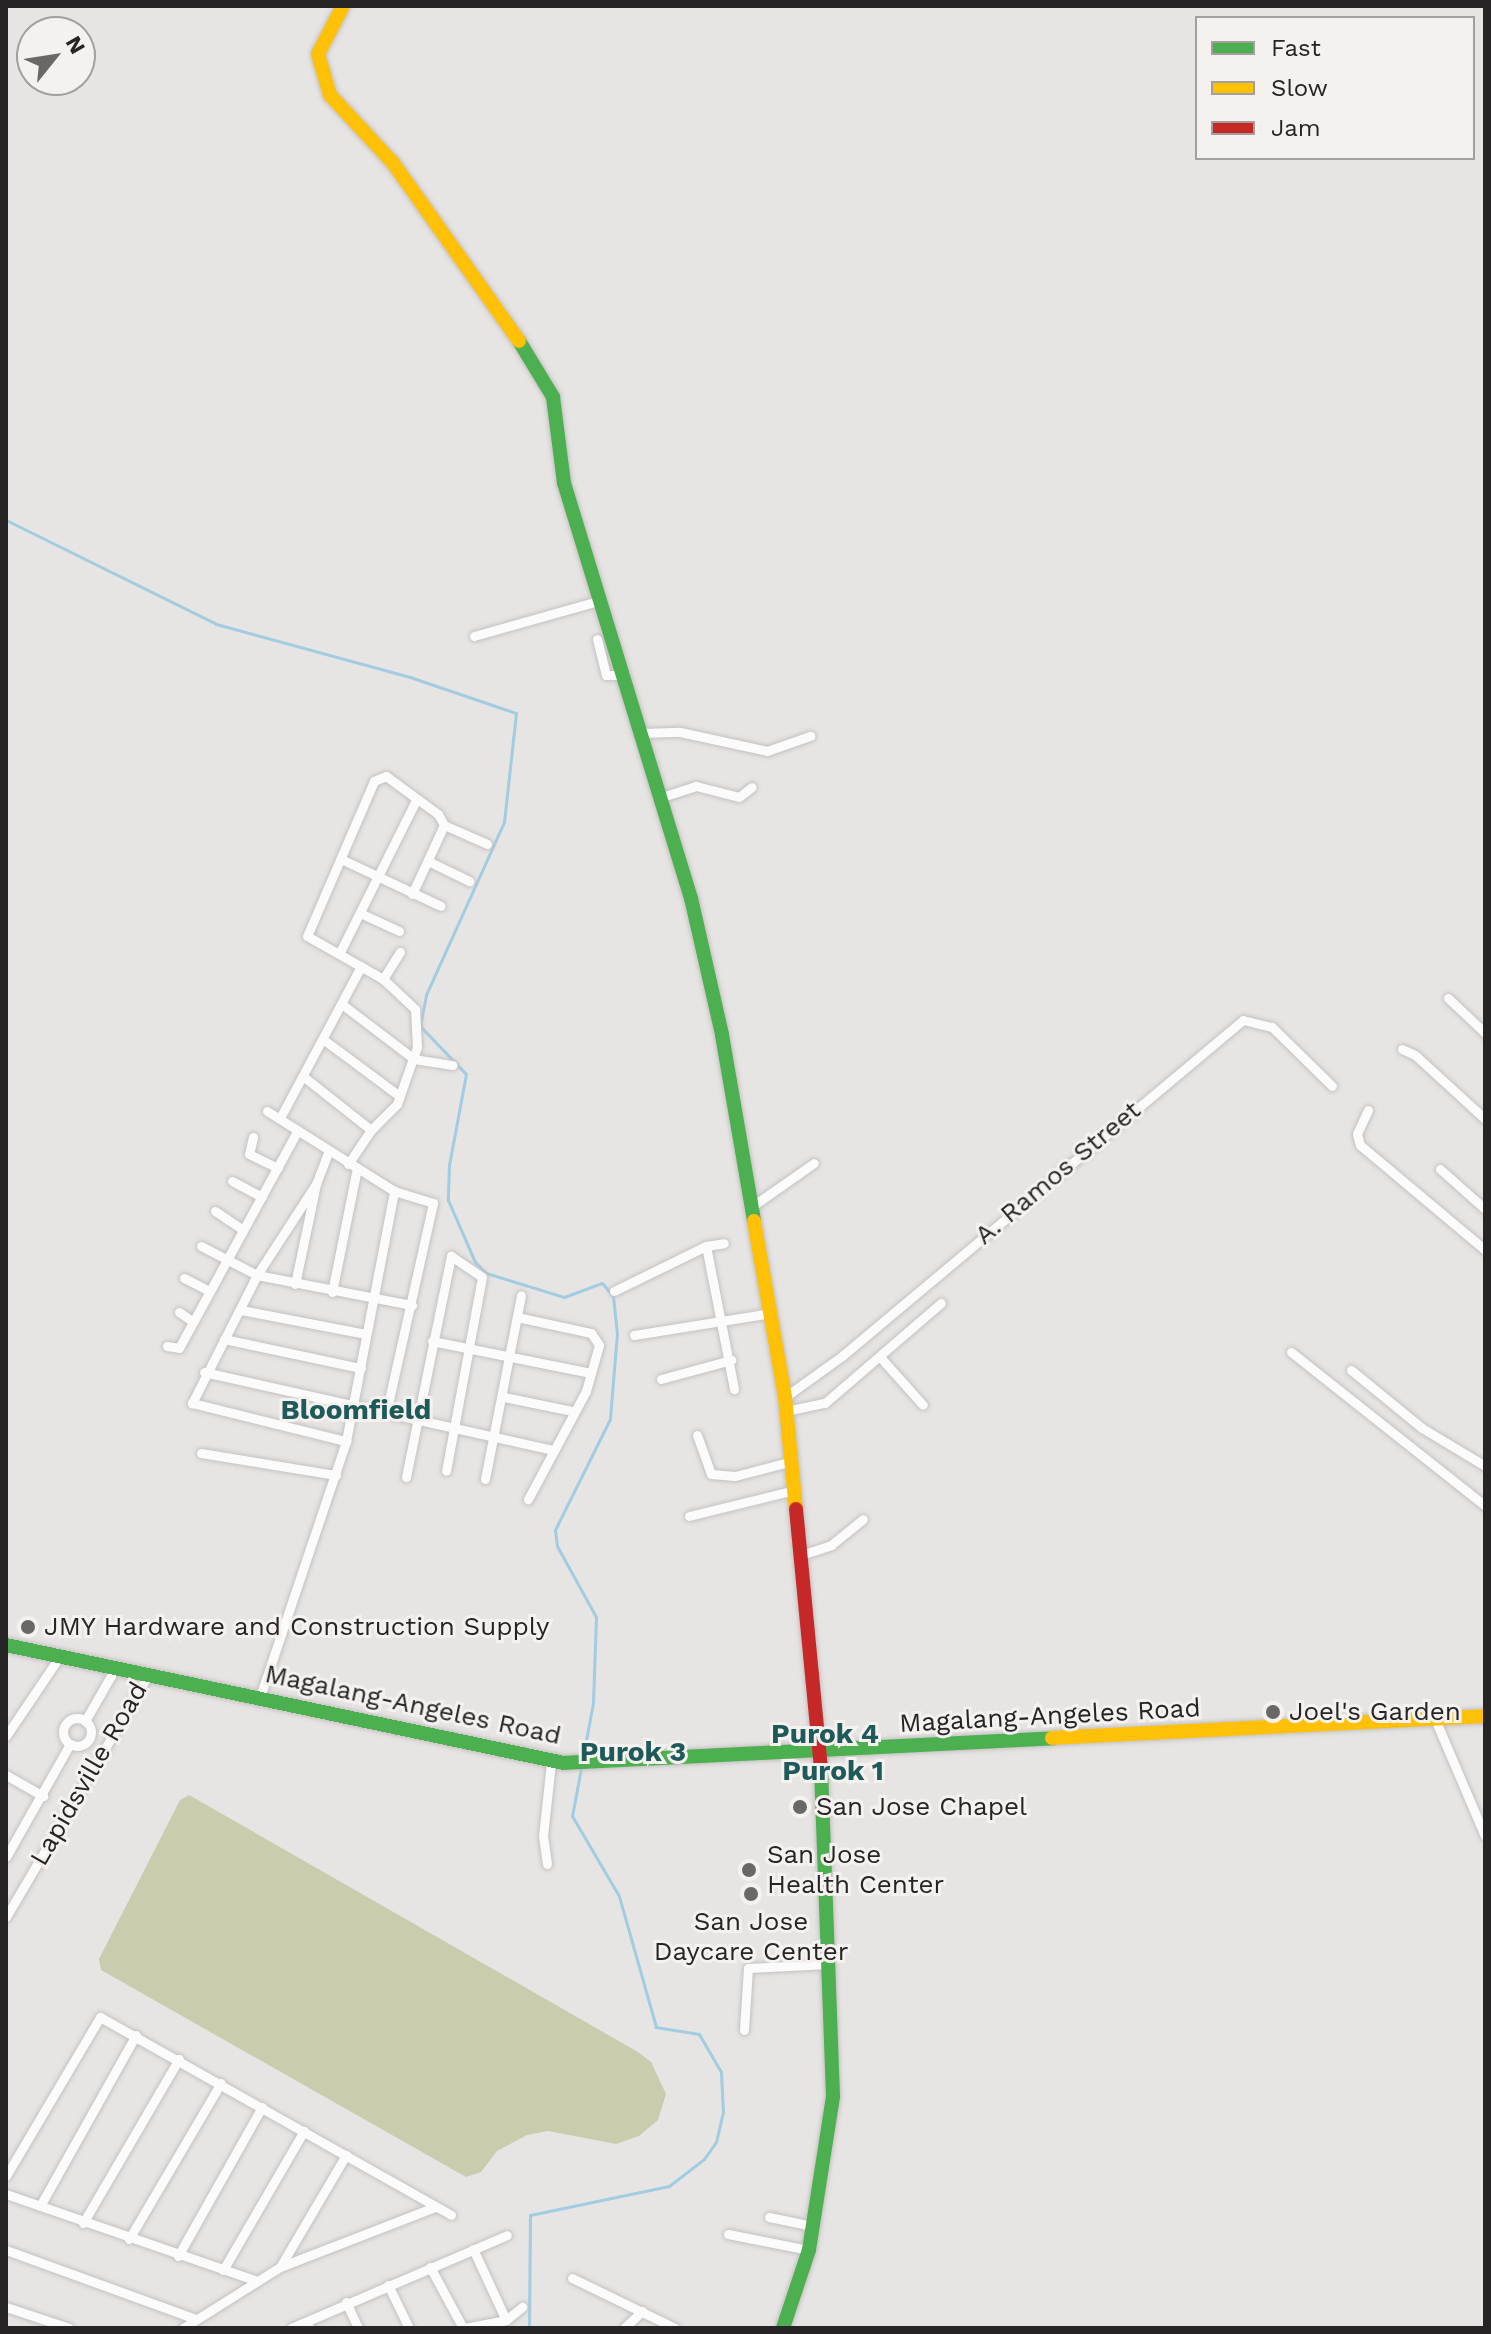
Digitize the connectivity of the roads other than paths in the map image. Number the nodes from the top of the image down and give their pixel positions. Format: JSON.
{"nodes":[{"id":1,"x":343,"y":6,"type":"edge"},
{"id":2,"x":601,"y":600,"type":"junction"},
{"id":3,"x":474,"y":636,"type":"dead end"},
{"id":4,"x":597,"y":639,"type":"dead end"},
{"id":5,"x":625,"y":675,"type":"junction"},
{"id":6,"x":642,"y":733,"type":"junction"},
{"id":7,"x":810,"y":736,"type":"dead end"},
{"id":8,"x":752,"y":787,"type":"dead end"},
{"id":9,"x":662,"y":797,"type":"junction"},
{"id":10,"x":416,"y":800,"type":"junction"},
{"id":11,"x":444,"y":825,"type":"junction"},
{"id":12,"x":487,"y":844,"type":"dead end"},
{"id":13,"x":341,"y":859,"type":"junction"},
{"id":14,"x":428,"y":861,"type":"junction"},
{"id":15,"x":379,"y":878,"type":"junction"},
{"id":16,"x":469,"y":881,"type":"dead end"},
{"id":17,"x":412,"y":894,"type":"junction"},
{"id":18,"x":441,"y":906,"type":"dead end"},
{"id":19,"x":360,"y":913,"type":"junction"},
{"id":20,"x":399,"y":931,"type":"dead end"},
{"id":21,"x":340,"y":952,"type":"junction"},
{"id":22,"x":400,"y":952,"type":"dead end"},
{"id":23,"x":361,"y":966,"type":"junction"},
{"id":24,"x":383,"y":979,"type":"junction"},
{"id":25,"x":1448,"y":998,"type":"dead end"},
{"id":26,"x":343,"y":1005,"type":"junction"},
{"id":27,"x":1485,"y":1033,"type":"edge"},
{"id":28,"x":324,"y":1040,"type":"junction"},
{"id":29,"x":1402,"y":1049,"type":"dead end"},
{"id":30,"x":414,"y":1059,"type":"junction"},
{"id":31,"x":453,"y":1065,"type":"dead end"},
{"id":32,"x":304,"y":1077,"type":"junction"},
{"id":33,"x":1332,"y":1086,"type":"dead end"},
{"id":34,"x":398,"y":1095,"type":"junction"},
{"id":35,"x":1368,"y":1110,"type":"dead end"},
{"id":36,"x":267,"y":1111,"type":"dead end"},
{"id":37,"x":280,"y":1118,"type":"junction"},
{"id":38,"x":1485,"y":1119,"type":"edge"},
{"id":39,"x":298,"y":1130,"type":"junction"},
{"id":40,"x":371,"y":1130,"type":"junction"},
{"id":41,"x":253,"y":1137,"type":"dead end"},
{"id":42,"x":329,"y":1150,"type":"junction"},
{"id":43,"x":814,"y":1163,"type":"dead end"},
{"id":44,"x":353,"y":1166,"type":"junction"},
{"id":45,"x":278,"y":1168,"type":"junction"},
{"id":46,"x":1440,"y":1169,"type":"dead end"},
{"id":47,"x":232,"y":1181,"type":"dead end"},
{"id":48,"x":316,"y":1184,"type":"junction"},
{"id":49,"x":394,"y":1191,"type":"junction"},
{"id":50,"x":262,"y":1197,"type":"junction"},
{"id":51,"x":754,"y":1205,"type":"junction"},
{"id":52,"x":1485,"y":1209,"type":"edge"},
{"id":53,"x":215,"y":1211,"type":"dead end"},
{"id":54,"x":242,"y":1229,"type":"junction"},
{"id":55,"x":724,"y":1243,"type":"dead end"},
{"id":56,"x":201,"y":1246,"type":"dead end"},
{"id":57,"x":706,"y":1246,"type":"junction"},
{"id":58,"x":1485,"y":1250,"type":"edge"},
{"id":59,"x":225,"y":1260,"type":"junction"},
{"id":60,"x":257,"y":1275,"type":"junction"},
{"id":61,"x":184,"y":1278,"type":"dead end"},
{"id":62,"x":295,"y":1284,"type":"junction"},
{"id":63,"x":209,"y":1291,"type":"junction"},
{"id":64,"x":614,"y":1291,"type":"dead end"},
{"id":65,"x":332,"y":1292,"type":"junction"},
{"id":66,"x":521,"y":1295,"type":"dead end"},
{"id":67,"x":374,"y":1300,"type":"junction"},
{"id":68,"x":941,"y":1303,"type":"dead end"},
{"id":69,"x":412,"y":1305,"type":"junction"},
{"id":70,"x":241,"y":1310,"type":"junction"},
{"id":71,"x":179,"y":1312,"type":"dead end"},
{"id":72,"x":771,"y":1313,"type":"junction"},
{"id":73,"x":517,"y":1317,"type":"junction"},
{"id":74,"x":192,"y":1321,"type":"junction"},
{"id":75,"x":720,"y":1322,"type":"junction"},
{"id":76,"x":366,"y":1334,"type":"junction"},
{"id":77,"x":634,"y":1335,"type":"dead end"},
{"id":78,"x":224,"y":1339,"type":"junction"},
{"id":79,"x":432,"y":1341,"type":"junction"},
{"id":80,"x":167,"y":1346,"type":"dead end"},
{"id":81,"x":472,"y":1350,"type":"junction"},
{"id":82,"x":1291,"y":1352,"type":"dead end"},
{"id":83,"x":510,"y":1357,"type":"junction"},
{"id":84,"x":880,"y":1357,"type":"junction"},
{"id":85,"x":731,"y":1360,"type":"junction"},
{"id":86,"x":361,"y":1368,"type":"junction"},
{"id":87,"x":1351,"y":1370,"type":"dead end"},
{"id":88,"x":204,"y":1372,"type":"junction"},
{"id":89,"x":591,"y":1373,"type":"junction"},
{"id":90,"x":661,"y":1379,"type":"dead end"},
{"id":91,"x":734,"y":1389,"type":"dead end"},
{"id":92,"x":504,"y":1397,"type":"junction"},
{"id":93,"x":786,"y":1404,"type":"junction"},
{"id":94,"x":352,"y":1405,"type":"junction"},
{"id":95,"x":923,"y":1405,"type":"dead end"},
{"id":96,"x":572,"y":1411,"type":"junction"},
{"id":97,"x":386,"y":1414,"type":"junction"},
{"id":98,"x":416,"y":1421,"type":"junction"},
{"id":99,"x":456,"y":1429,"type":"junction"},
{"id":100,"x":697,"y":1435,"type":"dead end"},
{"id":101,"x":496,"y":1437,"type":"junction"},
{"id":102,"x":346,"y":1441,"type":"junction"},
{"id":103,"x":552,"y":1450,"type":"junction"},
{"id":104,"x":201,"y":1453,"type":"dead end"},
{"id":105,"x":792,"y":1461,"type":"junction"},
{"id":106,"x":1485,"y":1466,"type":"edge"},
{"id":107,"x":446,"y":1471,"type":"dead end"},
{"id":108,"x":336,"y":1475,"type":"junction"},
{"id":109,"x":406,"y":1477,"type":"dead end"},
{"id":110,"x":485,"y":1479,"type":"dead end"},
{"id":111,"x":795,"y":1490,"type":"junction"},
{"id":112,"x":528,"y":1499,"type":"dead end"},
{"id":113,"x":1485,"y":1506,"type":"edge"},
{"id":114,"x":689,"y":1516,"type":"dead end"},
{"id":115,"x":863,"y":1519,"type":"dead end"},
{"id":116,"x":801,"y":1555,"type":"junction"},
{"id":117,"x":9,"y":1650,"type":"edge"},
{"id":118,"x":60,"y":1656,"type":"junction"},
{"id":119,"x":116,"y":1667,"type":"junction"},
{"id":120,"x":149,"y":1673,"type":"junction"},
{"id":121,"x":260,"y":1697,"type":"junction"},
{"id":122,"x":1485,"y":1716,"type":"edge"},
{"id":123,"x":1435,"y":1719,"type":"junction"},
{"id":124,"x":85,"y":1721,"type":"junction"},
{"id":125,"x":6,"y":1736,"type":"edge"},
{"id":126,"x":70,"y":1744,"type":"junction"},
{"id":127,"x":820,"y":1751,"type":"junction"},
{"id":128,"x":551,"y":1762,"type":"junction"},
{"id":129,"x":6,"y":1775,"type":"edge"},
{"id":130,"x":43,"y":1796,"type":"junction"},
{"id":131,"x":1485,"y":1836,"type":"edge"},
{"id":132,"x":6,"y":1857,"type":"edge"},
{"id":133,"x":547,"y":1864,"type":"dead end"},
{"id":134,"x":6,"y":1917,"type":"edge"},
{"id":135,"x":829,"y":1964,"type":"junction"},
{"id":136,"x":744,"y":2030,"type":"dead end"},
{"id":137,"x":136,"y":2035,"type":"junction"},
{"id":138,"x":179,"y":2059,"type":"junction"},
{"id":139,"x":221,"y":2083,"type":"junction"},
{"id":140,"x":262,"y":2107,"type":"junction"},
{"id":141,"x":304,"y":2131,"type":"junction"},
{"id":142,"x":346,"y":2155,"type":"junction"},
{"id":143,"x":6,"y":2176,"type":"edge"},
{"id":144,"x":6,"y":2194,"type":"edge"},
{"id":145,"x":40,"y":2206,"type":"junction"},
{"id":146,"x":435,"y":2207,"type":"junction"},
{"id":147,"x":451,"y":2215,"type":"dead end"},
{"id":148,"x":769,"y":2217,"type":"dead end"},
{"id":149,"x":83,"y":2223,"type":"junction"},
{"id":150,"x":813,"y":2226,"type":"junction"},
{"id":151,"x":728,"y":2234,"type":"dead end"},
{"id":152,"x":507,"y":2235,"type":"dead end"},
{"id":153,"x":129,"y":2239,"type":"junction"},
{"id":154,"x":473,"y":2249,"type":"junction"},
{"id":155,"x":6,"y":2250,"type":"edge"},
{"id":156,"x":809,"y":2250,"type":"junction"},
{"id":157,"x":178,"y":2256,"type":"junction"},
{"id":158,"x":280,"y":2267,"type":"junction"},
{"id":159,"x":430,"y":2267,"type":"junction"},
{"id":160,"x":223,"y":2270,"type":"junction"},
{"id":161,"x":572,"y":2278,"type":"dead end"},
{"id":162,"x":257,"y":2281,"type":"junction"},
{"id":163,"x":388,"y":2285,"type":"junction"},
{"id":164,"x":346,"y":2302,"type":"junction"},
{"id":165,"x":6,"y":2307,"type":"edge"},
{"id":166,"x":522,"y":2307,"type":"dead end"},
{"id":167,"x":642,"y":2311,"type":"junction"},
{"id":168,"x":39,"y":2318,"type":"junction"},
{"id":169,"x":196,"y":2319,"type":"junction"},
{"id":170,"x":506,"y":2320,"type":"junction"},
{"id":171,"x":306,"y":2326,"type":"edge"},
{"id":172,"x":34,"y":2328,"type":"edge"},
{"id":173,"x":69,"y":2328,"type":"edge"},
{"id":174,"x":183,"y":2328,"type":"edge"},
{"id":175,"x":291,"y":2328,"type":"edge"},
{"id":176,"x":358,"y":2328,"type":"edge"},
{"id":177,"x":409,"y":2328,"type":"edge"},
{"id":178,"x":464,"y":2328,"type":"edge"},
{"id":179,"x":624,"y":2328,"type":"edge"},
{"id":180,"x":675,"y":2328,"type":"edge"},
{"id":181,"x":783,"y":2328,"type":"edge"}],
"edges":[{"from":1,"to":2,"type":"street"},
{"from":2,"to":3,"type":"street"},
{"from":2,"to":5,"type":"street"},
{"from":4,"to":5,"type":"street"},
{"from":5,"to":6,"type":"street"},
{"from":6,"to":7,"type":"street"},
{"from":6,"to":9,"type":"street"},
{"from":8,"to":9,"type":"street"},
{"from":9,"to":51,"type":"street"},
{"from":10,"to":11,"type":"street"},
{"from":10,"to":13,"type":"street"},
{"from":10,"to":15,"type":"street"},
{"from":11,"to":12,"type":"street"},
{"from":11,"to":14,"type":"street"},
{"from":13,"to":15,"type":"street"},
{"from":13,"to":21,"type":"street"},
{"from":14,"to":16,"type":"street"},
{"from":14,"to":17,"type":"street"},
{"from":15,"to":17,"type":"street"},
{"from":15,"to":19,"type":"street"},
{"from":17,"to":18,"type":"street"},
{"from":19,"to":20,"type":"street"},
{"from":19,"to":21,"type":"street"},
{"from":21,"to":23,"type":"street"},
{"from":22,"to":24,"type":"street"},
{"from":23,"to":24,"type":"street"},
{"from":23,"to":26,"type":"street"},
{"from":24,"to":30,"type":"street"},
{"from":25,"to":27,"type":"street"},
{"from":26,"to":28,"type":"street"},
{"from":26,"to":30,"type":"street"},
{"from":28,"to":32,"type":"street"},
{"from":28,"to":34,"type":"street"},
{"from":29,"to":38,"type":"street"},
{"from":30,"to":31,"type":"street"},
{"from":30,"to":34,"type":"street"},
{"from":32,"to":37,"type":"street"},
{"from":32,"to":40,"type":"street"},
{"from":33,"to":93,"type":"street","name":"A. Ramos Street"},
{"from":34,"to":40,"type":"street"},
{"from":35,"to":58,"type":"street"},
{"from":36,"to":37,"type":"street"},
{"from":37,"to":39,"type":"street"},
{"from":39,"to":42,"type":"street"},
{"from":39,"to":45,"type":"street"},
{"from":40,"to":44,"type":"street"},
{"from":41,"to":45,"type":"street"},
{"from":42,"to":44,"type":"street"},
{"from":42,"to":48,"type":"street"},
{"from":43,"to":51,"type":"street"},
{"from":44,"to":49,"type":"street"},
{"from":44,"to":65,"type":"street"},
{"from":45,"to":50,"type":"street"},
{"from":46,"to":52,"type":"street"},
{"from":47,"to":50,"type":"street"},
{"from":48,"to":60,"type":"street"},
{"from":48,"to":62,"type":"street"},
{"from":49,"to":67,"type":"street"},
{"from":49,"to":69,"type":"street"},
{"from":50,"to":54,"type":"street"},
{"from":51,"to":72,"type":"street"},
{"from":53,"to":54,"type":"street"},
{"from":54,"to":59,"type":"street"},
{"from":55,"to":57,"type":"street"},
{"from":56,"to":59,"type":"street"},
{"from":57,"to":64,"type":"street"},
{"from":57,"to":75,"type":"street"},
{"from":59,"to":60,"type":"street"},
{"from":59,"to":63,"type":"street"},
{"from":60,"to":62,"type":"street"},
{"from":60,"to":70,"type":"street"},
{"from":61,"to":63,"type":"street"},
{"from":62,"to":65,"type":"street"},
{"from":63,"to":74,"type":"street"},
{"from":65,"to":67,"type":"street"},
{"from":66,"to":73,"type":"street"},
{"from":67,"to":69,"type":"street"},
{"from":67,"to":76,"type":"street"},
{"from":68,"to":84,"type":"street"},
{"from":69,"to":97,"type":"street"},
{"from":70,"to":76,"type":"street"},
{"from":70,"to":78,"type":"street"},
{"from":71,"to":74,"type":"street"},
{"from":72,"to":75,"type":"street"},
{"from":72,"to":93,"type":"street"},
{"from":73,"to":83,"type":"street"},
{"from":73,"to":89,"type":"street"},
{"from":74,"to":80,"type":"street"},
{"from":75,"to":77,"type":"street"},
{"from":75,"to":85,"type":"street"},
{"from":76,"to":86,"type":"street"},
{"from":78,"to":86,"type":"street"},
{"from":78,"to":88,"type":"street"},
{"from":79,"to":81,"type":"street"},
{"from":79,"to":81,"type":"street"},
{"from":79,"to":98,"type":"street"},
{"from":81,"to":83,"type":"street"},
{"from":81,"to":99,"type":"street"},
{"from":82,"to":113,"type":"street"},
{"from":83,"to":89,"type":"street"},
{"from":83,"to":92,"type":"street"},
{"from":84,"to":93,"type":"street"},
{"from":84,"to":95,"type":"street"},
{"from":85,"to":90,"type":"street"},
{"from":85,"to":91,"type":"street"},
{"from":86,"to":94,"type":"street"},
{"from":87,"to":106,"type":"street"},
{"from":88,"to":94,"type":"street"},
{"from":88,"to":102,"type":"street"},
{"from":89,"to":96,"type":"street"},
{"from":92,"to":96,"type":"street"},
{"from":92,"to":101,"type":"street"},
{"from":93,"to":105,"type":"street"},
{"from":94,"to":97,"type":"street"},
{"from":94,"to":102,"type":"street"},
{"from":96,"to":103,"type":"street"},
{"from":97,"to":98,"type":"street"},
{"from":98,"to":99,"type":"street"},
{"from":98,"to":109,"type":"street"},
{"from":99,"to":101,"type":"street"},
{"from":99,"to":107,"type":"street"},
{"from":100,"to":105,"type":"street"},
{"from":101,"to":103,"type":"street"},
{"from":101,"to":110,"type":"street"},
{"from":102,"to":108,"type":"street"},
{"from":103,"to":112,"type":"street"},
{"from":104,"to":108,"type":"street"},
{"from":105,"to":111,"type":"street"},
{"from":108,"to":121,"type":"street"},
{"from":111,"to":114,"type":"street"},
{"from":111,"to":116,"type":"street"},
{"from":115,"to":116,"type":"street"},
{"from":116,"to":127,"type":"street"},
{"from":117,"to":118,"type":"street","name":"Magalang-Angeles Road"},
{"from":118,"to":119,"type":"street","name":"Magalang-Angeles Road"},
{"from":118,"to":125,"type":"street"},
{"from":119,"to":120,"type":"street","name":"Magalang-Angeles Road"},
{"from":119,"to":124,"type":"street"},
{"from":120,"to":121,"type":"street","name":"Magalang-Angeles Road"},
{"from":120,"to":134,"type":"street","name":"Lapidsville Road"},
{"from":121,"to":128,"type":"street","name":"Magalang-Angeles Road"},
{"from":122,"to":123,"type":"street","name":"Magalang-Angeles Road"},
{"from":123,"to":127,"type":"street","name":"Magalang-Angeles Road"},
{"from":123,"to":131,"type":"street"},
{"from":124,"to":126,"type":"street"},
{"from":124,"to":126,"type":"street"},
{"from":126,"to":130,"type":"street"},
{"from":127,"to":128,"type":"street","name":"Magalang-Angeles Road"},
{"from":127,"to":135,"type":"street"},
{"from":128,"to":133,"type":"street"},
{"from":129,"to":130,"type":"street"},
{"from":130,"to":132,"type":"street"},
{"from":135,"to":136,"type":"street"},
{"from":135,"to":150,"type":"street"},
{"from":137,"to":138,"type":"street"},
{"from":137,"to":143,"type":"street"},
{"from":137,"to":145,"type":"street"},
{"from":138,"to":139,"type":"street"},
{"from":138,"to":149,"type":"street"},
{"from":139,"to":140,"type":"street"},
{"from":139,"to":153,"type":"street"},
{"from":140,"to":141,"type":"street"},
{"from":140,"to":157,"type":"street"},
{"from":141,"to":142,"type":"street"},
{"from":141,"to":160,"type":"street"},
{"from":142,"to":146,"type":"street"},
{"from":142,"to":158,"type":"street"},
{"from":144,"to":145,"type":"street"},
{"from":145,"to":149,"type":"street"},
{"from":146,"to":147,"type":"street"},
{"from":146,"to":158,"type":"street"},
{"from":148,"to":150,"type":"street"},
{"from":149,"to":153,"type":"street"},
{"from":150,"to":156,"type":"street"},
{"from":151,"to":156,"type":"street"},
{"from":152,"to":154,"type":"street"},
{"from":153,"to":157,"type":"street"},
{"from":154,"to":159,"type":"street"},
{"from":154,"to":170,"type":"street"},
{"from":155,"to":169,"type":"street"},
{"from":156,"to":181,"type":"street"},
{"from":157,"to":160,"type":"street"},
{"from":158,"to":162,"type":"street"},
{"from":159,"to":163,"type":"street"},
{"from":159,"to":178,"type":"street"},
{"from":160,"to":162,"type":"street"},
{"from":161,"to":167,"type":"street"},
{"from":162,"to":169,"type":"street"},
{"from":163,"to":164,"type":"street"},
{"from":163,"to":177,"type":"street"},
{"from":164,"to":171,"type":"street"},
{"from":164,"to":176,"type":"street"},
{"from":165,"to":168,"type":"street"},
{"from":166,"to":170,"type":"street"},
{"from":167,"to":179,"type":"street"},
{"from":167,"to":180,"type":"street"},
{"from":168,"to":172,"type":"street"},
{"from":168,"to":173,"type":"street"},
{"from":169,"to":174,"type":"street"},
{"from":170,"to":178,"type":"street"},
{"from":171,"to":175,"type":"street"}]}
